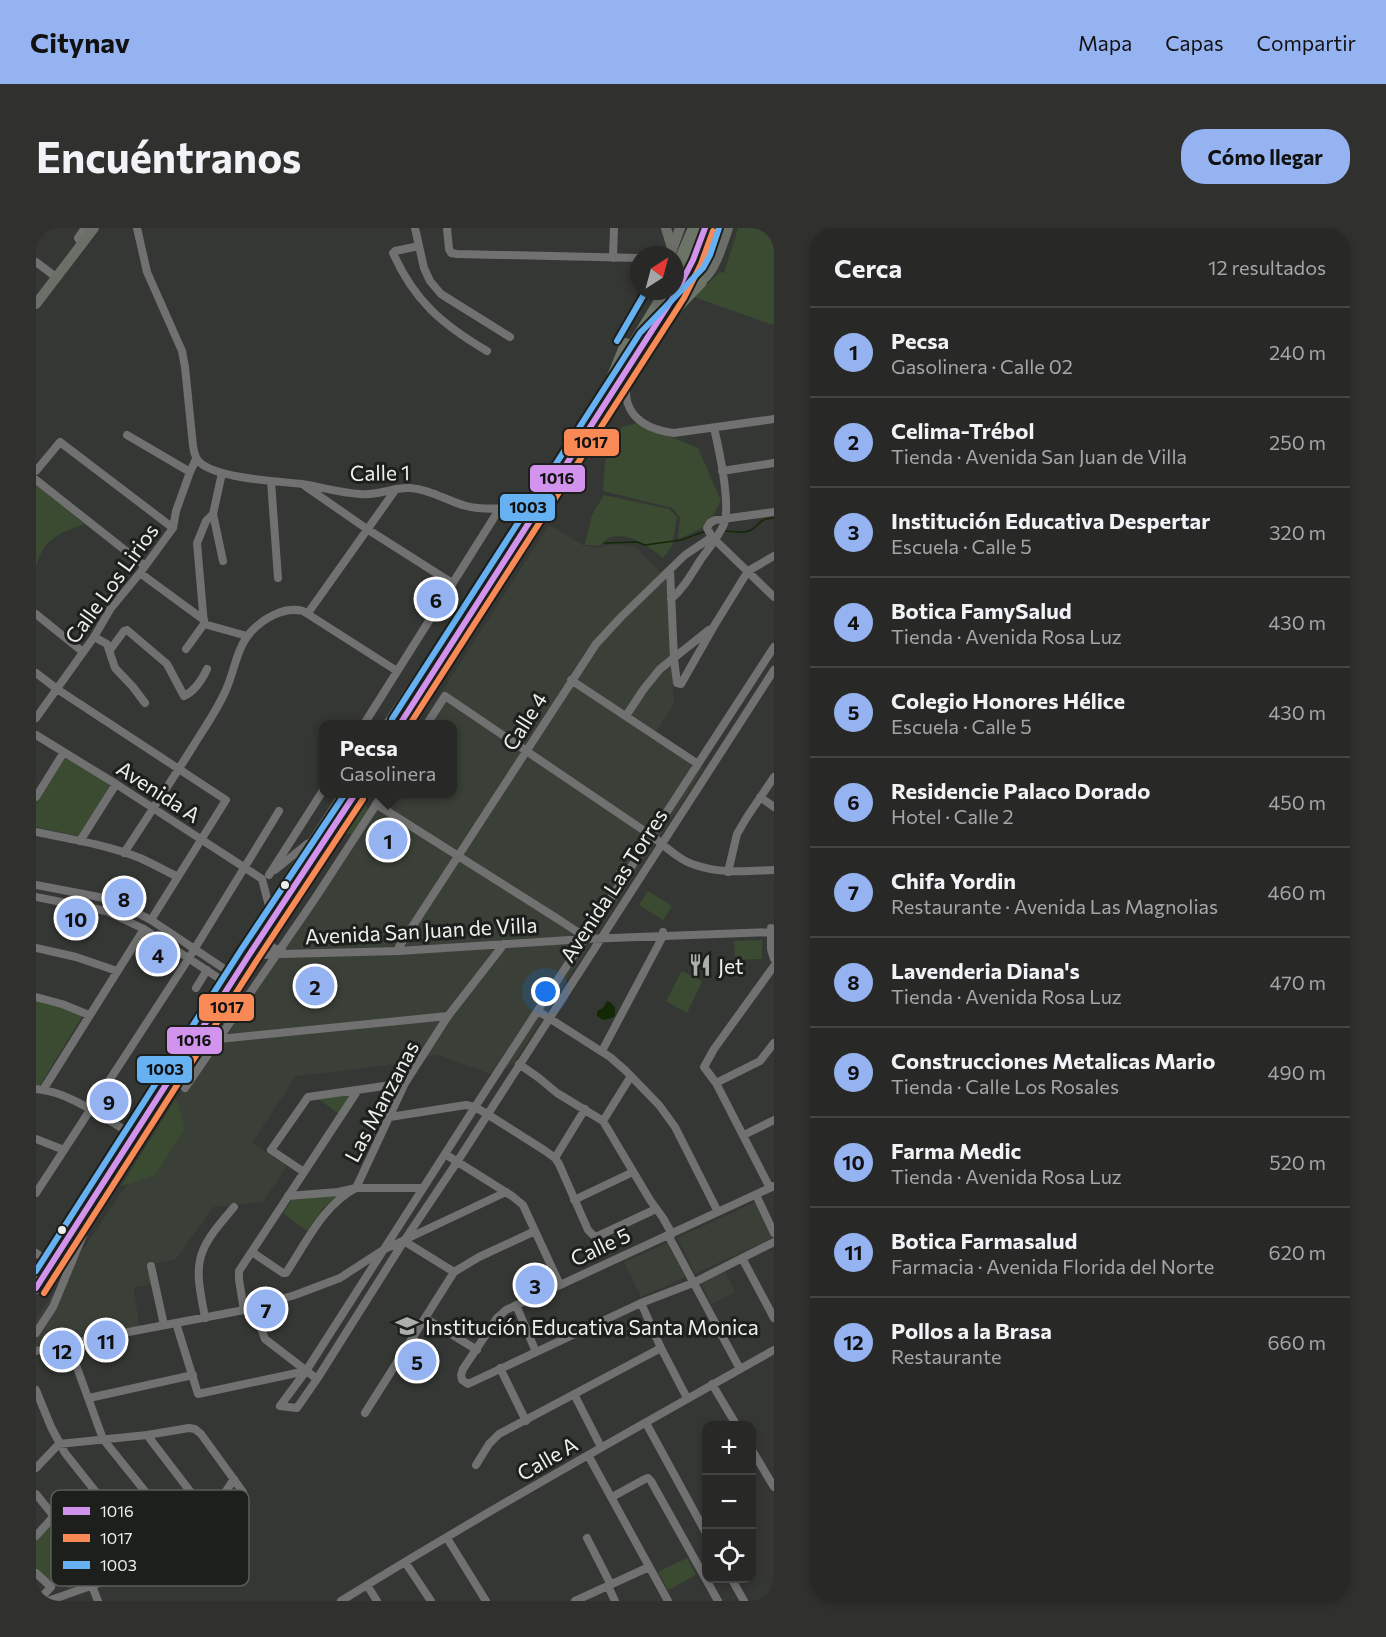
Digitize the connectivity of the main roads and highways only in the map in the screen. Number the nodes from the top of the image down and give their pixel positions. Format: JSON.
{"nodes":[{"id":1,"x":94,"y":228,"type":"edge"},
{"id":2,"x":666,"y":228,"type":"edge"},
{"id":3,"x":680,"y":228,"type":"edge"},
{"id":4,"x":694,"y":228,"type":"edge"},
{"id":5,"x":705,"y":228,"type":"edge"},
{"id":6,"x":728,"y":228,"type":"edge"},
{"id":7,"x":672,"y":246,"type":"edge"},
{"id":8,"x":684,"y":259,"type":"edge"},
{"id":9,"x":684,"y":270,"type":"edge"},
{"id":10,"x":684,"y":280,"type":"edge"},
{"id":11,"x":701,"y":282,"type":"junction"},
{"id":12,"x":652,"y":300,"type":"edge"},
{"id":13,"x":660,"y":300,"type":"edge"},
{"id":14,"x":667,"y":300,"type":"edge"},
{"id":15,"x":36,"y":304,"type":"edge"},
{"id":16,"x":648,"y":338,"type":"junction"},
{"id":17,"x":612,"y":379,"type":"junction"},
{"id":18,"x":392,"y":720,"type":"edge"},
{"id":19,"x":403,"y":720,"type":"edge"},
{"id":20,"x":342,"y":798,"type":"edge"},
{"id":21,"x":352,"y":798,"type":"edge"},
{"id":22,"x":40,"y":1256,"type":"edge"},
{"id":23,"x":36,"y":1272,"type":"edge"},
{"id":24,"x":36,"y":1288,"type":"edge"}],
"edges":[{"from":1,"to":15,"type":"main road"},
{"from":2,"to":7,"type":"main road"},
{"from":3,"to":7,"type":"main road"},
{"from":4,"to":8,"type":"highway"},
{"from":5,"to":9,"type":"highway"},
{"from":6,"to":11,"type":"main road"},
{"from":10,"to":11,"type":"main road"},
{"from":11,"to":16,"type":"highway"},
{"from":12,"to":17,"type":"highway"},
{"from":13,"to":17,"type":"highway"},
{"from":14,"to":16,"type":"highway"},
{"from":16,"to":19,"type":"highway"},
{"from":17,"to":18,"type":"highway"},
{"from":20,"to":22,"type":"highway"},
{"from":21,"to":24,"type":"highway"},
{"from":22,"to":23,"type":"highway"}]}
